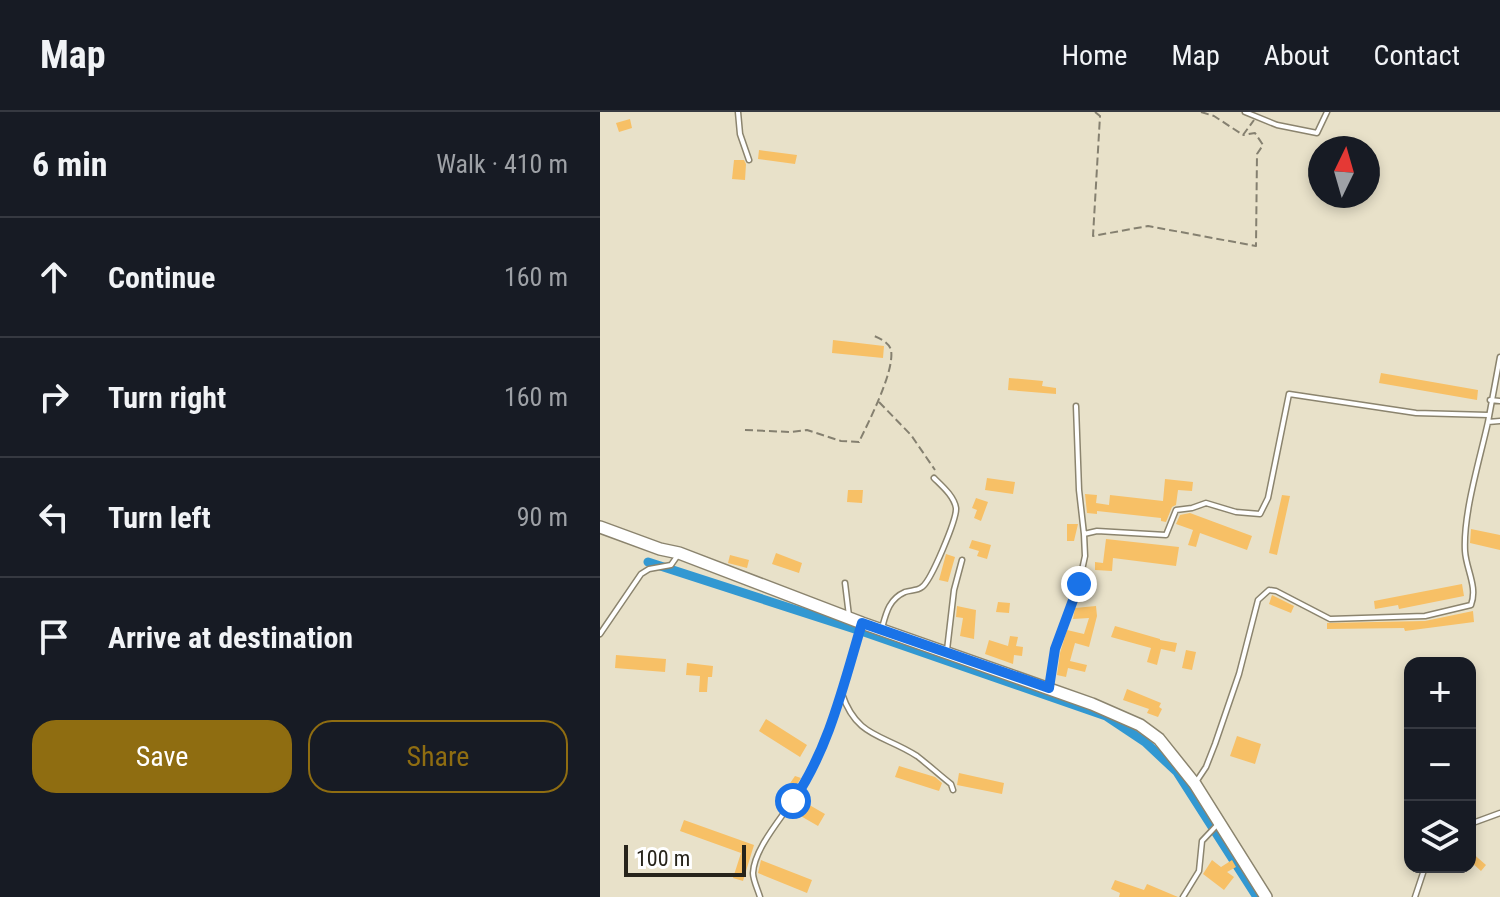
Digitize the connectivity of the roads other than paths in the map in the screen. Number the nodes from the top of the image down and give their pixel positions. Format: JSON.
{"nodes":[{"id":1,"x":738,"y":112,"type":"edge"},
{"id":2,"x":1245,"y":112,"type":"edge"},
{"id":3,"x":1327,"y":112,"type":"edge"},
{"id":4,"x":749,"y":160,"type":"dead end"},
{"id":5,"x":1500,"y":357,"type":"edge"},
{"id":6,"x":1490,"y":400,"type":"junction"},
{"id":7,"x":1500,"y":401,"type":"edge"},
{"id":8,"x":1076,"y":406,"type":"dead end"},
{"id":9,"x":1488,"y":415,"type":"junction"},
{"id":10,"x":1500,"y":421,"type":"edge"},
{"id":11,"x":1488,"y":422,"type":"junction"},
{"id":12,"x":934,"y":478,"type":"road end"},
{"id":13,"x":600,"y":527,"type":"edge"},
{"id":14,"x":1084,"y":534,"type":"junction"},
{"id":15,"x":679,"y":553,"type":"junction"},
{"id":16,"x":962,"y":560,"type":"dead end"},
{"id":17,"x":845,"y":583,"type":"dead end"},
{"id":18,"x":849,"y":618,"type":"junction"},
{"id":19,"x":862,"y":623,"type":"junction"},
{"id":20,"x":882,"y":630,"type":"junction"},
{"id":21,"x":600,"y":634,"type":"edge"},
{"id":22,"x":947,"y":653,"type":"junction"},
{"id":23,"x":1049,"y":688,"type":"junction"},
{"id":24,"x":842,"y":692,"type":"junction"},
{"id":25,"x":1195,"y":784,"type":"junction"},
{"id":26,"x":953,"y":790,"type":"dead end"},
{"id":27,"x":1498,"y":816,"type":"edge"},
{"id":28,"x":1220,"y":822,"type":"junction"},
{"id":29,"x":1476,"y":822,"type":"edge"},
{"id":30,"x":1423,"y":873,"type":"edge"},
{"id":31,"x":760,"y":897,"type":"edge"},
{"id":32,"x":1183,"y":897,"type":"edge"},
{"id":33,"x":1266,"y":897,"type":"edge"},
{"id":34,"x":1415,"y":897,"type":"edge"}],
"edges":[{"from":1,"to":4,"type":"lane"},
{"from":2,"to":3,"type":"lane"},
{"from":5,"to":6,"type":"lane"},
{"from":6,"to":7,"type":"lane"},
{"from":6,"to":9,"type":"lane"},
{"from":8,"to":14,"type":"lane"},
{"from":9,"to":11,"type":"lane"},
{"from":9,"to":14,"type":"lane"},
{"from":10,"to":11,"type":"lane"},
{"from":11,"to":25,"type":"lane"},
{"from":12,"to":20,"type":"lane"},
{"from":13,"to":15,"type":"street"},
{"from":14,"to":23,"type":"lane"},
{"from":15,"to":18,"type":"street"},
{"from":15,"to":21,"type":"lane"},
{"from":16,"to":22,"type":"lane"},
{"from":17,"to":18,"type":"lane"},
{"from":18,"to":19,"type":"street"},
{"from":19,"to":20,"type":"street"},
{"from":19,"to":24,"type":"lane"},
{"from":20,"to":22,"type":"street"},
{"from":22,"to":23,"type":"street"},
{"from":23,"to":25,"type":"street"},
{"from":24,"to":26,"type":"lane"},
{"from":24,"to":31,"type":"lane"},
{"from":25,"to":28,"type":"street"},
{"from":27,"to":29,"type":"lane"},
{"from":28,"to":32,"type":"lane"},
{"from":28,"to":33,"type":"street"},
{"from":30,"to":34,"type":"lane"}]}
